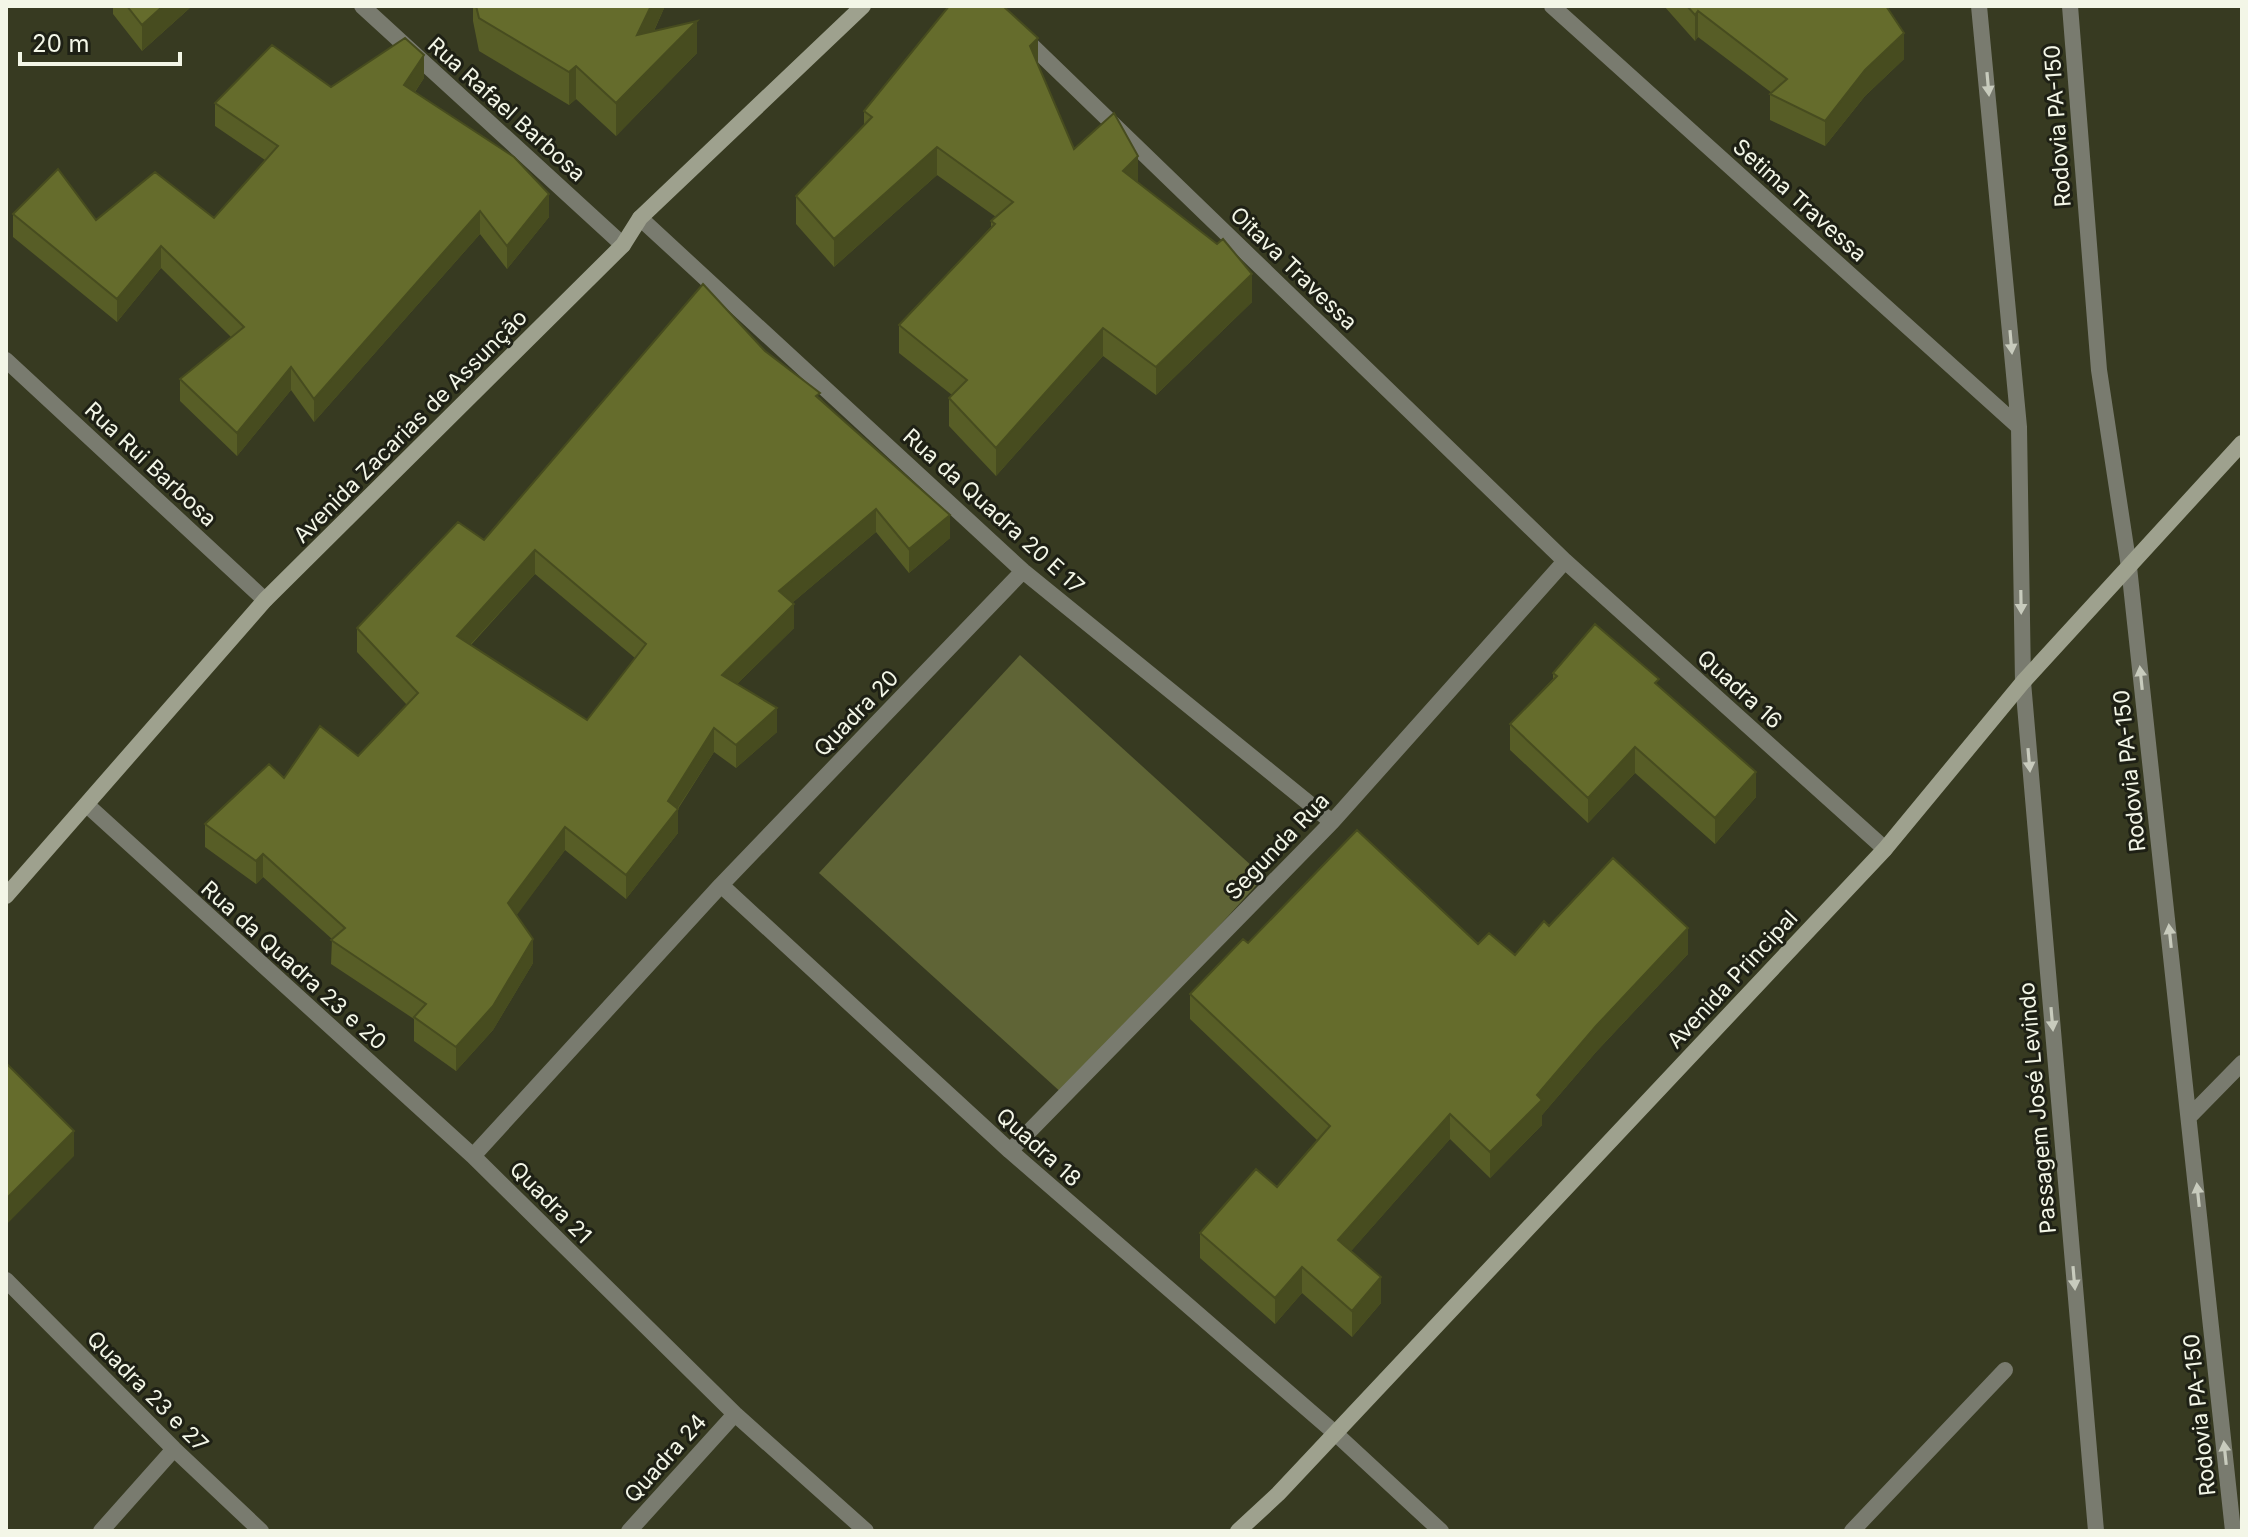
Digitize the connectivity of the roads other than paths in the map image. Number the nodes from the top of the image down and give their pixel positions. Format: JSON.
{"nodes":[{"id":1,"x":362,"y":6,"type":"edge"},
{"id":2,"x":863,"y":6,"type":"edge"},
{"id":3,"x":1552,"y":6,"type":"edge"},
{"id":4,"x":1979,"y":6,"type":"edge"},
{"id":5,"x":2070,"y":6,"type":"edge"},
{"id":6,"x":1015,"y":28,"type":"edge"},
{"id":7,"x":640,"y":218,"type":"junction"},
{"id":8,"x":623,"y":245,"type":"junction"},
{"id":9,"x":6,"y":360,"type":"edge"},
{"id":10,"x":2019,"y":427,"type":"junction"},
{"id":11,"x":2242,"y":443,"type":"edge"},
{"id":12,"x":1565,"y":561,"type":"junction"},
{"id":13,"x":2129,"y":567,"type":"junction"},
{"id":14,"x":1023,"y":571,"type":"junction"},
{"id":15,"x":265,"y":600,"type":"junction"},
{"id":16,"x":2023,"y":682,"type":"junction"},
{"id":17,"x":87,"y":805,"type":"junction"},
{"id":18,"x":1332,"y":822,"type":"junction"},
{"id":19,"x":1885,"y":849,"type":"junction"},
{"id":20,"x":721,"y":885,"type":"junction"},
{"id":21,"x":6,"y":896,"type":"edge"},
{"id":22,"x":2242,"y":1063,"type":"edge"},
{"id":23,"x":2190,"y":1116,"type":"junction"},
{"id":24,"x":1010,"y":1151,"type":"junction"},
{"id":25,"x":473,"y":1156,"type":"junction"},
{"id":26,"x":6,"y":1280,"type":"edge"},
{"id":27,"x":2005,"y":1370,"type":"dead end"},
{"id":28,"x":735,"y":1414,"type":"junction"},
{"id":29,"x":1335,"y":1433,"type":"junction"},
{"id":30,"x":174,"y":1449,"type":"junction"},
{"id":31,"x":101,"y":1531,"type":"edge"},
{"id":32,"x":261,"y":1531,"type":"edge"},
{"id":33,"x":629,"y":1531,"type":"edge"},
{"id":34,"x":866,"y":1531,"type":"edge"},
{"id":35,"x":1238,"y":1531,"type":"edge"},
{"id":36,"x":1441,"y":1531,"type":"edge"},
{"id":37,"x":1852,"y":1531,"type":"edge"},
{"id":38,"x":2096,"y":1531,"type":"edge"},
{"id":39,"x":2233,"y":1531,"type":"edge"}],
"edges":[{"from":1,"to":8,"type":"street","name":"Rua Rafael Barbosa"},
{"from":2,"to":7,"type":"street","name":"Avenida Zacarias de Assunção"},
{"from":3,"to":10,"type":"street","name":"Setima Travessa"},
{"from":4,"to":10,"type":"street","one_way":true},
{"from":5,"to":13,"type":"street","name":"Rodovia PA-150"},
{"from":6,"to":12,"type":"street","name":"Oitava Travessa"},
{"from":7,"to":8,"type":"street","name":"Avenida Zacarias de Assunção"},
{"from":7,"to":14,"type":"street","name":"Rua da Quadra 20 E 17"},
{"from":8,"to":15,"type":"street","name":"Avenida Zacarias de Assunção"},
{"from":9,"to":15,"type":"street","name":"Rua Rui Barbosa"},
{"from":10,"to":16,"type":"street","one_way":true},
{"from":11,"to":13,"type":"street","name":"Avenida Principal"},
{"from":12,"to":18,"type":"street","name":"Segunda Rua"},
{"from":12,"to":19,"type":"street","name":"Quadra 16"},
{"from":13,"to":16,"type":"street","name":"Avenida Principal"},
{"from":23,"to":13,"type":"street","name":"Rodovia PA-150","one_way":true},
{"from":14,"to":18,"type":"street","name":"Rua da Quadra 20 E 17"},
{"from":14,"to":20,"type":"street","name":"Quadra 20"},
{"from":15,"to":17,"type":"street","name":"Avenida Zacarias de Assunção"},
{"from":16,"to":19,"type":"street","name":"Avenida Principal"},
{"from":16,"to":38,"type":"street","name":"Passagem José Levindo","one_way":true},
{"from":17,"to":21,"type":"street","name":"Avenida Zacarias de Assunção"},
{"from":17,"to":25,"type":"street","name":"Rua da Quadra 23 e 20"},
{"from":18,"to":24,"type":"street","name":"Segunda Rua"},
{"from":19,"to":29,"type":"street","name":"Avenida Principal"},
{"from":20,"to":24,"type":"street","name":"Quadra 18"},
{"from":20,"to":25,"type":"street"},
{"from":22,"to":23,"type":"street"},
{"from":39,"to":23,"type":"street","name":"Rodovia PA-150","one_way":true},
{"from":24,"to":29,"type":"street","name":"Quadra 18"},
{"from":25,"to":28,"type":"street","name":"Quadra 21"},
{"from":26,"to":30,"type":"street","name":"Quadra 23 e 27"},
{"from":27,"to":37,"type":"street"},
{"from":28,"to":33,"type":"street","name":"Quadra 24"},
{"from":28,"to":34,"type":"street","name":"Quadra 21"},
{"from":29,"to":35,"type":"street","name":"Avenida Principal"},
{"from":29,"to":36,"type":"street","name":"Quadra 18"},
{"from":30,"to":31,"type":"street"},
{"from":30,"to":32,"type":"street","name":"Quadra 23 e 27"}]}
